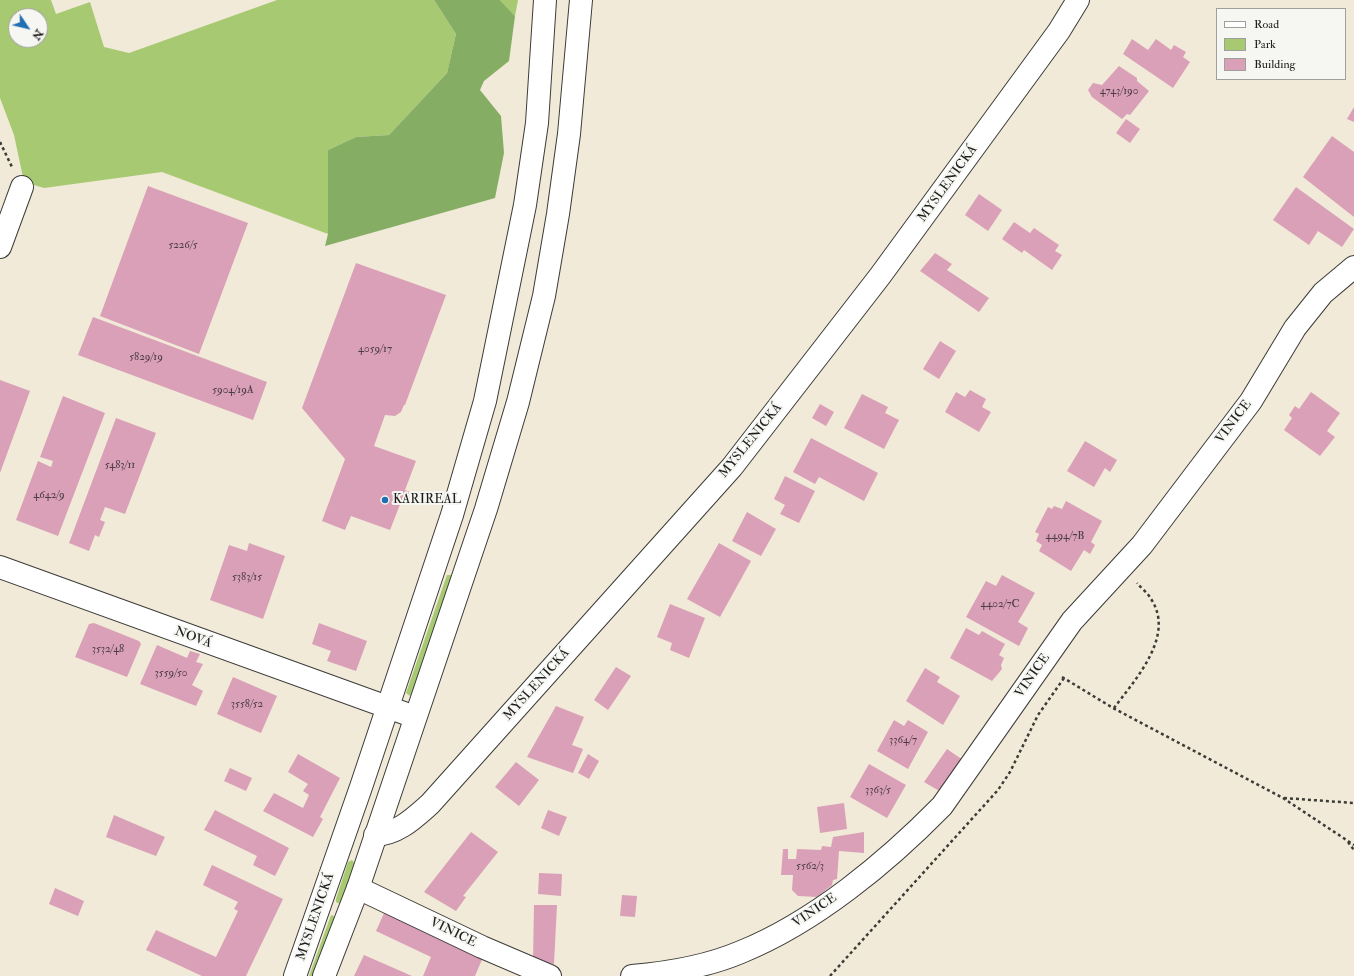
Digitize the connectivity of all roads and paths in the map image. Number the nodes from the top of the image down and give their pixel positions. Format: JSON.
{"nodes":[{"id":1,"x":545,"y":0,"type":"edge"},
{"id":2,"x":581,"y":0,"type":"edge"},
{"id":3,"x":1078,"y":0,"type":"edge"},
{"id":4,"x":0,"y":142,"type":"edge"},
{"id":5,"x":22,"y":187,"type":"joint"},
{"id":6,"x":0,"y":247,"type":"edge"},
{"id":7,"x":1354,"y":267,"type":"edge"},
{"id":8,"x":0,"y":568,"type":"edge"},
{"id":9,"x":1119,"y":570,"type":"junction"},
{"id":10,"x":1041,"y":664,"type":"junction"},
{"id":11,"x":1064,"y":678,"type":"junction"},
{"id":12,"x":386,"y":708,"type":"junction"},
{"id":13,"x":1114,"y":708,"type":"junction"},
{"id":14,"x":415,"y":717,"type":"junction"},
{"id":15,"x":361,"y":787,"type":"junction"},
{"id":16,"x":1283,"y":798,"type":"junction"},
{"id":17,"x":1354,"y":803,"type":"edge"},
{"id":18,"x":375,"y":835,"type":"junction"},
{"id":19,"x":1347,"y":841,"type":"junction"},
{"id":20,"x":1354,"y":845,"type":"edge"},
{"id":21,"x":1354,"y":850,"type":"edge"},
{"id":22,"x":358,"y":888,"type":"junction"},
{"id":23,"x":295,"y":976,"type":"edge"},
{"id":24,"x":324,"y":976,"type":"edge"},
{"id":25,"x":550,"y":976,"type":"edge"},
{"id":26,"x":632,"y":976,"type":"edge"},
{"id":27,"x":830,"y":976,"type":"edge"}],
"edges":[{"from":1,"to":12,"type":"street","name":"MYSLENICKÁ"},
{"from":2,"to":14,"type":"street","name":"MYSLENICKÁ"},
{"from":3,"to":18,"type":"street","name":"MYSLENICKÁ"},
{"from":4,"to":5,"type":"path"},
{"from":5,"to":6,"type":"street"},
{"from":7,"to":9,"type":"street","name":"VINICE"},
{"from":8,"to":12,"type":"street","name":"NOVÁ"},
{"from":9,"to":10,"type":"street","name":"VINICE"},
{"from":9,"to":13,"type":"path"},
{"from":10,"to":11,"type":"path"},
{"from":10,"to":26,"type":"street","name":"VINICE"},
{"from":11,"to":13,"type":"path"},
{"from":11,"to":27,"type":"path"},
{"from":12,"to":14,"type":"street","name":"NOVÁ"},
{"from":12,"to":15,"type":"street","name":"MYSLENICKÁ"},
{"from":13,"to":16,"type":"path"},
{"from":14,"to":18,"type":"street","name":"MYSLENICKÁ"},
{"from":15,"to":18,"type":"street"},
{"from":15,"to":23,"type":"street","name":"MYSLENICKÁ"},
{"from":16,"to":17,"type":"path"},
{"from":16,"to":19,"type":"path"},
{"from":18,"to":22,"type":"street","name":"MYSLENICKÁ"},
{"from":19,"to":20,"type":"path"},
{"from":19,"to":21,"type":"path"},
{"from":22,"to":24,"type":"street","name":"MYSLENICKÁ"},
{"from":22,"to":25,"type":"street","name":"VINICE"}]}
